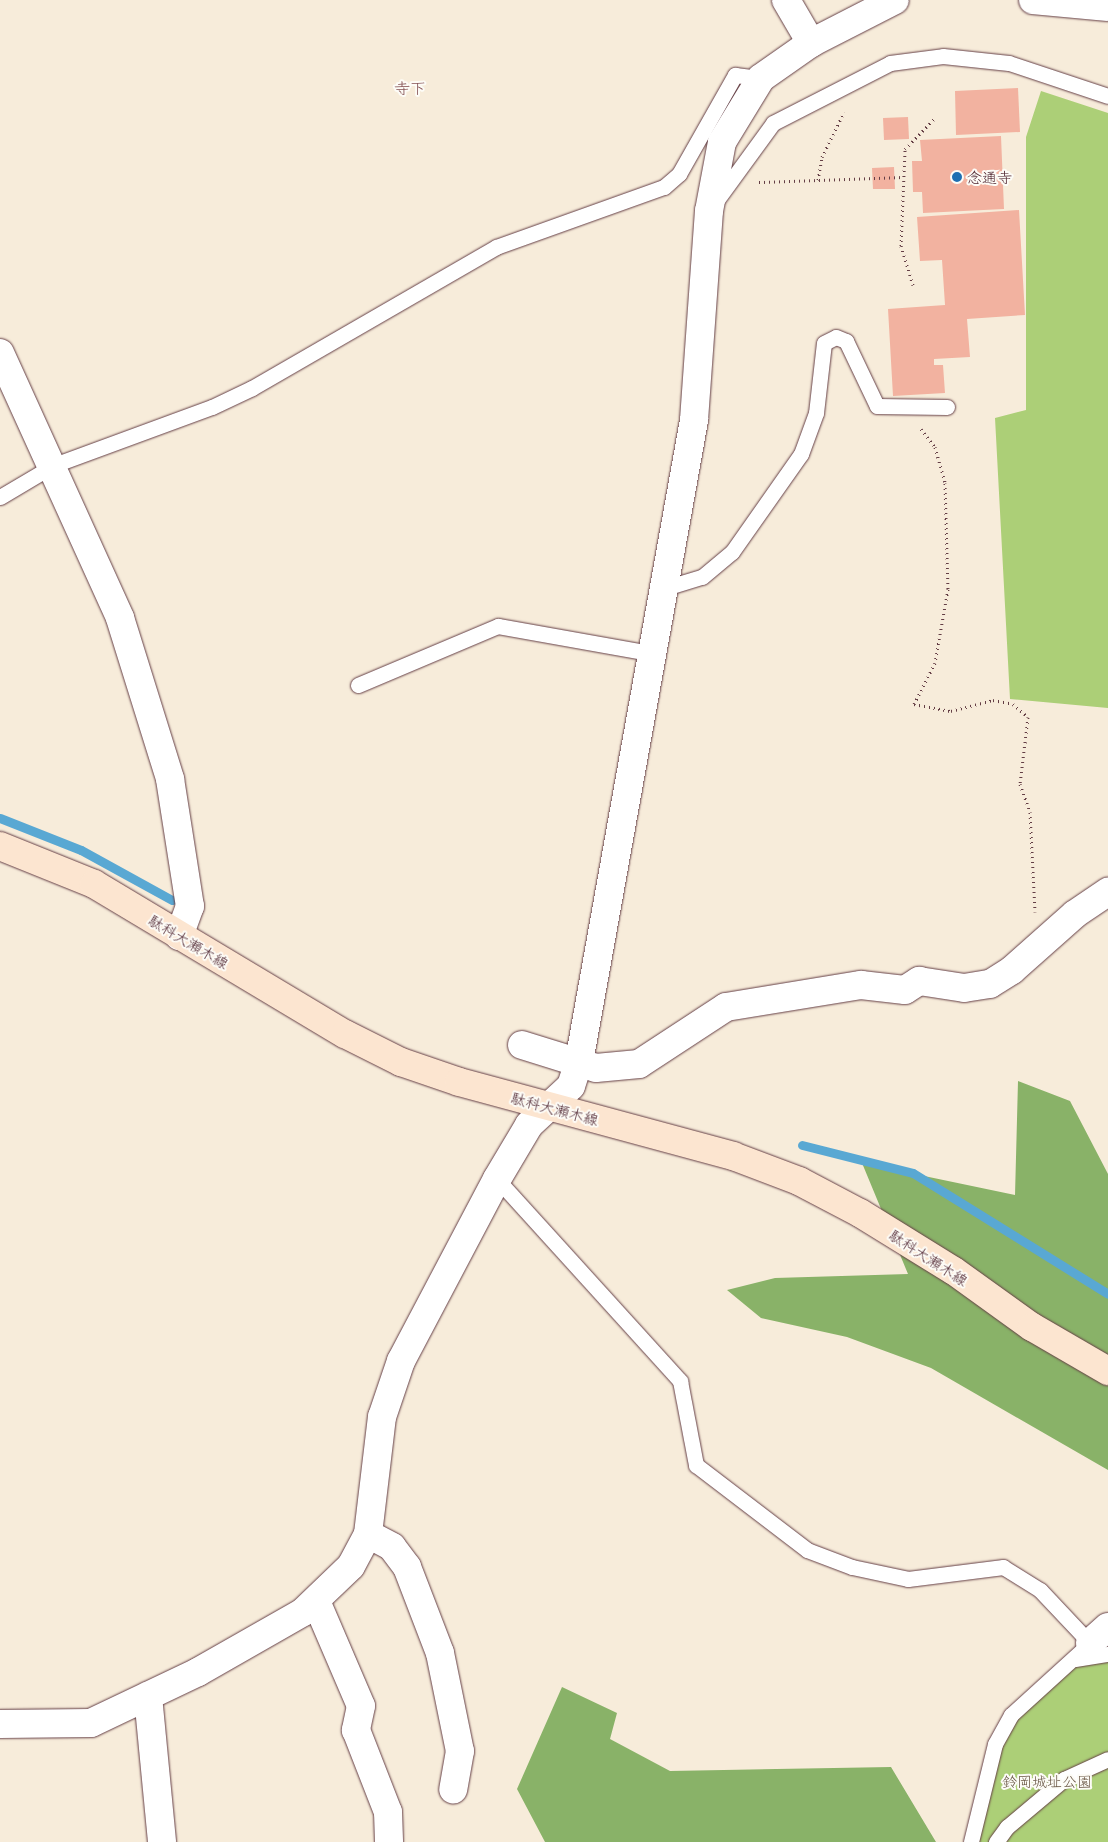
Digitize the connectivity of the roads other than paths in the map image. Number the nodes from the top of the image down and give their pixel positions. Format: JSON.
{"nodes":[{"id":1,"x":786,"y":0,"type":"edge"},
{"id":2,"x":895,"y":0,"type":"edge"},
{"id":3,"x":1033,"y":0,"type":"edge"},
{"id":4,"x":1108,"y":8,"type":"edge"},
{"id":5,"x":810,"y":43,"type":"junction"},
{"id":6,"x":761,"y":78,"type":"junction"},
{"id":7,"x":1108,"y":96,"type":"edge"},
{"id":8,"x":709,"y":211,"type":"junction"},
{"id":9,"x":0,"y":353,"type":"edge"},
{"id":10,"x":947,"y":407,"type":"dead end"},
{"id":11,"x":54,"y":466,"type":"junction"},
{"id":12,"x":0,"y":497,"type":"edge"},
{"id":13,"x":665,"y":588,"type":"junction"},
{"id":14,"x":650,"y":653,"type":"junction"},
{"id":15,"x":358,"y":685,"type":"dead end"},
{"id":16,"x":0,"y":846,"type":"edge"},
{"id":17,"x":1108,"y":892,"type":"edge"},
{"id":18,"x":179,"y":936,"type":"junction"},
{"id":19,"x":522,"y":1045,"type":"dead end"},
{"id":20,"x":578,"y":1062,"type":"junction"},
{"id":21,"x":549,"y":1106,"type":"junction"},
{"id":22,"x":497,"y":1179,"type":"junction"},
{"id":23,"x":1108,"y":1371,"type":"edge"},
{"id":24,"x":368,"y":1534,"type":"junction"},
{"id":25,"x":316,"y":1601,"type":"junction"},
{"id":26,"x":1095,"y":1646,"type":"edge"},
{"id":27,"x":148,"y":1696,"type":"junction"},
{"id":28,"x":0,"y":1724,"type":"edge"},
{"id":29,"x":1108,"y":1759,"type":"edge"},
{"id":30,"x":453,"y":1789,"type":"dead end"},
{"id":31,"x":162,"y":1842,"type":"edge"},
{"id":32,"x":388,"y":1842,"type":"edge"},
{"id":33,"x":971,"y":1842,"type":"edge"},
{"id":34,"x":996,"y":1842,"type":"edge"}],
"edges":[{"from":1,"to":5,"type":"street"},
{"from":2,"to":5,"type":"street"},
{"from":3,"to":4,"type":"street"},
{"from":5,"to":6,"type":"street"},
{"from":6,"to":8,"type":"street"},
{"from":6,"to":11,"type":"lane"},
{"from":7,"to":8,"type":"lane"},
{"from":8,"to":13,"type":"street"},
{"from":9,"to":11,"type":"street"},
{"from":10,"to":13,"type":"lane"},
{"from":11,"to":12,"type":"lane"},
{"from":11,"to":18,"type":"street"},
{"from":13,"to":14,"type":"street"},
{"from":14,"to":15,"type":"lane"},
{"from":14,"to":20,"type":"street"},
{"from":16,"to":18,"type":"main road","name":"駄科大瀬木線"},
{"from":17,"to":20,"type":"street"},
{"from":18,"to":21,"type":"main road","name":"駄科大瀬木線"},
{"from":19,"to":20,"type":"street"},
{"from":20,"to":21,"type":"street"},
{"from":21,"to":22,"type":"street"},
{"from":21,"to":23,"type":"main road","name":"駄科大瀬木線"},
{"from":22,"to":24,"type":"street"},
{"from":22,"to":26,"type":"lane"},
{"from":24,"to":25,"type":"street"},
{"from":24,"to":30,"type":"street"},
{"from":25,"to":27,"type":"street"},
{"from":25,"to":32,"type":"street"},
{"from":26,"to":33,"type":"lane"},
{"from":27,"to":28,"type":"street"},
{"from":27,"to":31,"type":"street"},
{"from":29,"to":34,"type":"lane"}]}
